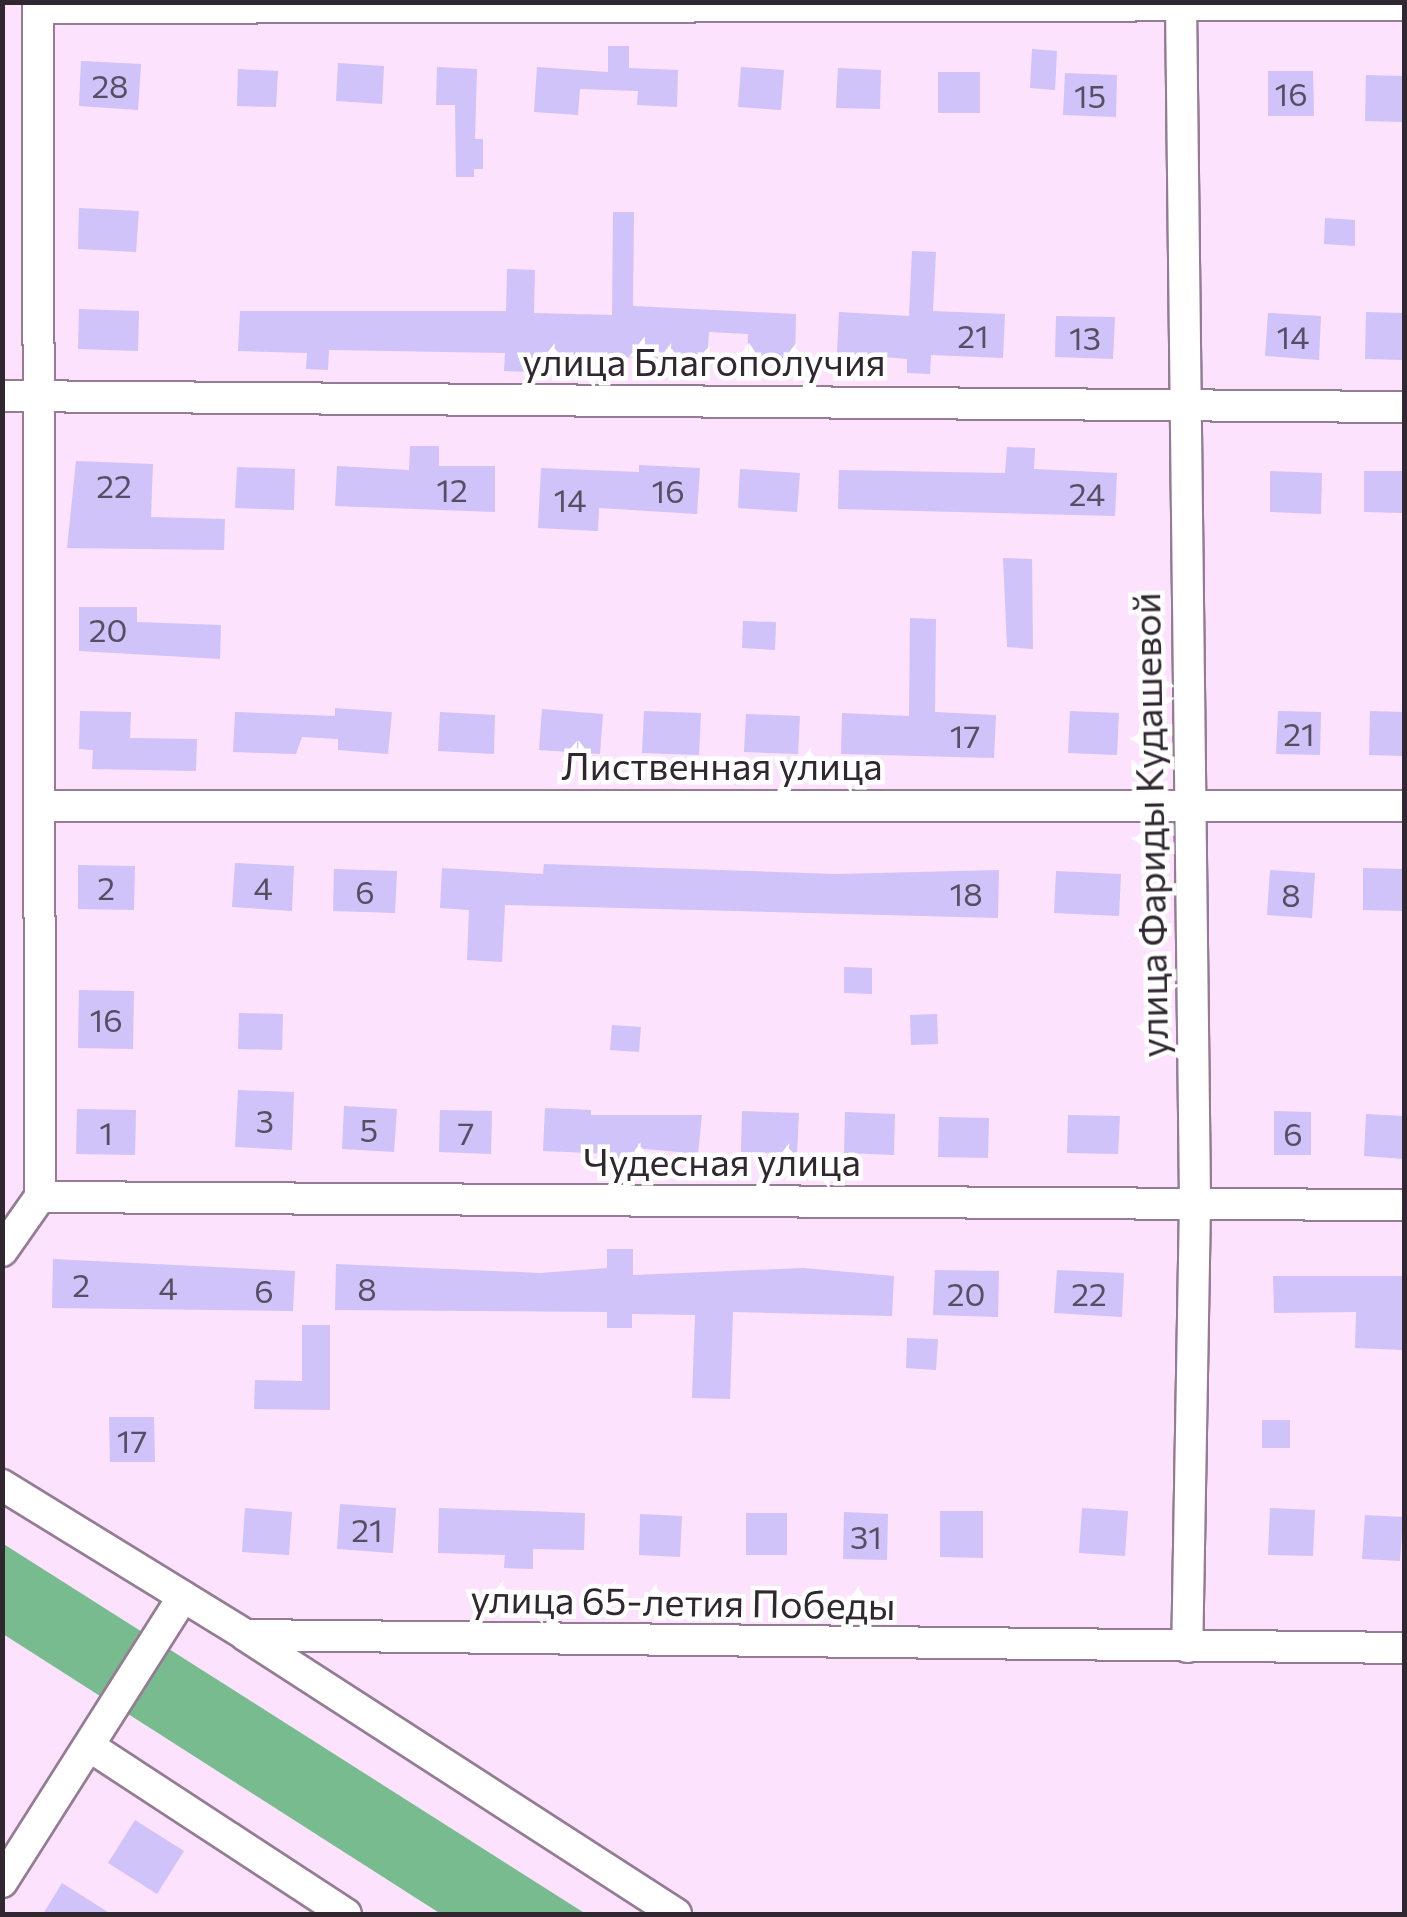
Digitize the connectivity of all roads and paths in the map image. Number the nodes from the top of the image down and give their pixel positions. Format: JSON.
{"nodes":[{"id":1,"x":1181,"y":3,"type":"edge"},
{"id":2,"x":38,"y":5,"type":"edge"},
{"id":3,"x":499,"y":5,"type":"edge"},
{"id":4,"x":1404,"y":5,"type":"edge"},
{"id":5,"x":2,"y":396,"type":"edge"},
{"id":6,"x":39,"y":396,"type":"junction"},
{"id":7,"x":1183,"y":405,"type":"junction"},
{"id":8,"x":1404,"y":407,"type":"edge"},
{"id":9,"x":1188,"y":805,"type":"junction"},
{"id":10,"x":40,"y":806,"type":"junction"},
{"id":11,"x":1404,"y":806,"type":"edge"},
{"id":12,"x":40,"y":1197,"type":"junction"},
{"id":13,"x":1194,"y":1204,"type":"junction"},
{"id":14,"x":1404,"y":1205,"type":"edge"},
{"id":15,"x":2,"y":1251,"type":"edge"},
{"id":16,"x":2,"y":1486,"type":"edge"},
{"id":17,"x":183,"y":1597,"type":"junction"},
{"id":18,"x":246,"y":1636,"type":"junction"},
{"id":19,"x":1186,"y":1647,"type":"junction"},
{"id":20,"x":1404,"y":1648,"type":"edge"},
{"id":21,"x":89,"y":1746,"type":"junction"},
{"id":22,"x":2,"y":1882,"type":"edge"},
{"id":23,"x":346,"y":1914,"type":"edge"},
{"id":24,"x":676,"y":1914,"type":"edge"}],
"edges":[{"from":1,"to":3,"type":"street"},
{"from":1,"to":4,"type":"street"},
{"from":1,"to":7,"type":"street","name":"улица Фариды Кудашевой"},
{"from":2,"to":3,"type":"street"},
{"from":2,"to":6,"type":"street"},
{"from":5,"to":6,"type":"street","name":"улица Благополучия"},
{"from":6,"to":7,"type":"street","name":"улица Благополучия"},
{"from":6,"to":10,"type":"street"},
{"from":7,"to":8,"type":"street","name":"улица Благополучия"},
{"from":7,"to":9,"type":"street","name":"улица Фариды Кудашевой"},
{"from":9,"to":10,"type":"street","name":"Лиственная улица"},
{"from":9,"to":11,"type":"street","name":"Лиственная улица"},
{"from":9,"to":13,"type":"street","name":"улица Фариды Кудашевой"},
{"from":10,"to":12,"type":"street"},
{"from":12,"to":13,"type":"street","name":"Чудесная улица"},
{"from":12,"to":15,"type":"street"},
{"from":13,"to":14,"type":"street","name":"Чудесная улица"},
{"from":13,"to":19,"type":"street","name":"улица Фариды Кудашевой"},
{"from":16,"to":17,"type":"street"},
{"from":17,"to":18,"type":"street"},
{"from":17,"to":21,"type":"street"},
{"from":18,"to":19,"type":"street","name":"улица 65-летия Победы"},
{"from":18,"to":24,"type":"street"},
{"from":19,"to":20,"type":"street","name":"улица 65-летия Победы"},
{"from":21,"to":22,"type":"street"},
{"from":21,"to":23,"type":"street"}]}
